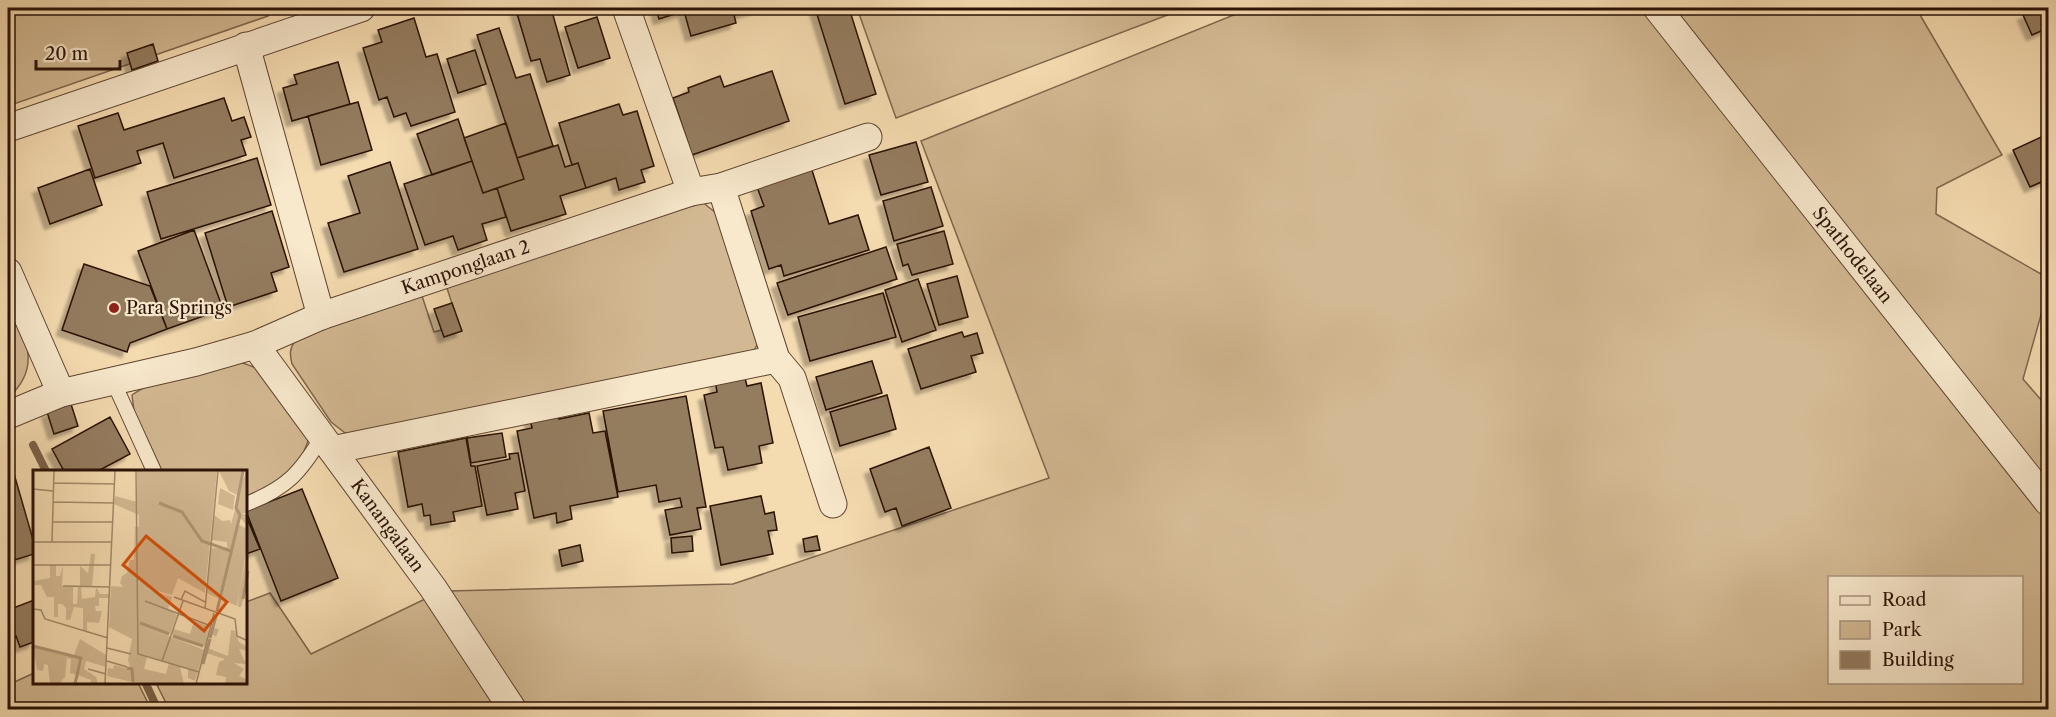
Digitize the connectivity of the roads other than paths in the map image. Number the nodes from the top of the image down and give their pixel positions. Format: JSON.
{"nodes":[{"id":1,"x":361,"y":8,"type":"edge"},
{"id":2,"x":626,"y":8,"type":"edge"},
{"id":3,"x":1657,"y":8,"type":"edge"},
{"id":4,"x":246,"y":46,"type":"junction"},
{"id":5,"x":8,"y":128,"type":"edge"},
{"id":6,"x":868,"y":137,"type":"dead end"},
{"id":7,"x":721,"y":187,"type":"junction"},
{"id":8,"x":691,"y":192,"type":"junction"},
{"id":9,"x":8,"y":272,"type":"edge"},
{"id":10,"x":321,"y":316,"type":"junction"},
{"id":11,"x":255,"y":345,"type":"junction"},
{"id":12,"x":776,"y":359,"type":"junction"},
{"id":13,"x":113,"y":381,"type":"junction"},
{"id":14,"x":61,"y":393,"type":"junction"},
{"id":15,"x":8,"y":415,"type":"edge"},
{"id":16,"x":327,"y":443,"type":"junction"},
{"id":17,"x":154,"y":470,"type":"edge"},
{"id":18,"x":2049,"y":502,"type":"edge"},
{"id":19,"x":248,"y":503,"type":"edge"},
{"id":20,"x":833,"y":504,"type":"dead end"},
{"id":21,"x":513,"y":710,"type":"edge"}],
"edges":[{"from":1,"to":4,"type":"street"},
{"from":2,"to":8,"type":"street"},
{"from":3,"to":18,"type":"street","name":"Spathodelaan"},
{"from":4,"to":5,"type":"street"},
{"from":4,"to":10,"type":"street"},
{"from":6,"to":7,"type":"street","name":"Kamponglaan 2"},
{"from":7,"to":8,"type":"street","name":"Kamponglaan 2"},
{"from":7,"to":12,"type":"street"},
{"from":8,"to":10,"type":"street","name":"Kamponglaan 2"},
{"from":9,"to":14,"type":"street"},
{"from":10,"to":11,"type":"street","name":"Kamponglaan 2"},
{"from":11,"to":13,"type":"street","name":"Kamponglaan 2"},
{"from":11,"to":16,"type":"street","name":"Kanangalaan"},
{"from":12,"to":16,"type":"street"},
{"from":12,"to":20,"type":"street"},
{"from":13,"to":14,"type":"street","name":"Kamponglaan 2"},
{"from":13,"to":17,"type":"lane"},
{"from":14,"to":15,"type":"street","name":"Kamponglaan 2"},
{"from":16,"to":19,"type":"lane"},
{"from":16,"to":21,"type":"street","name":"Kanangalaan"}]}
